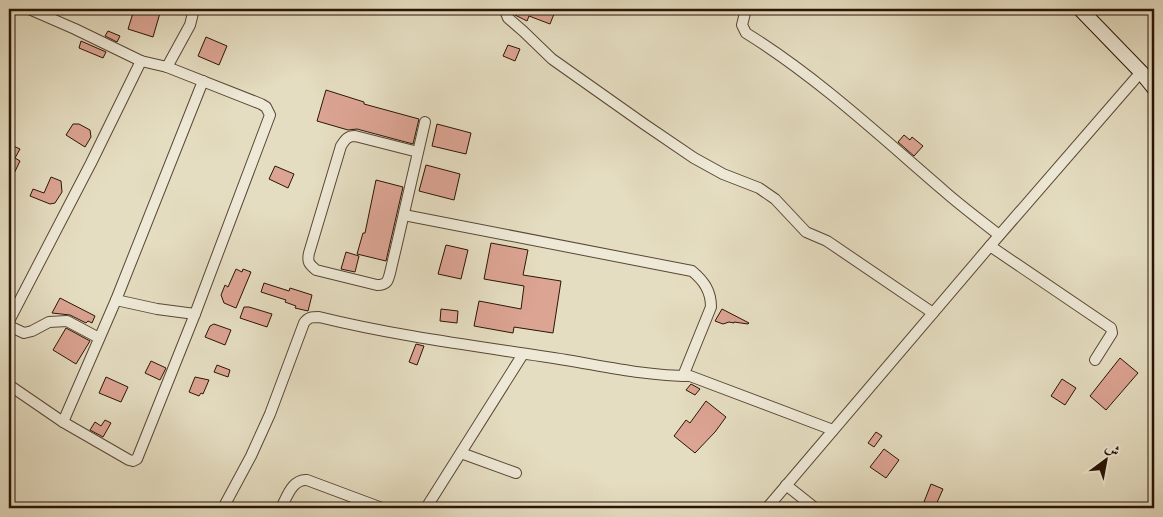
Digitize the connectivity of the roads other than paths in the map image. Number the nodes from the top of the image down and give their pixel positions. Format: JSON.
{"nodes":[{"id":1,"x":29,"y":9,"type":"edge"},
{"id":2,"x":194,"y":9,"type":"edge"},
{"id":3,"x":506,"y":9,"type":"edge"},
{"id":4,"x":746,"y":9,"type":"edge"},
{"id":5,"x":1080,"y":9,"type":"edge"},
{"id":6,"x":141,"y":61,"type":"junction"},
{"id":7,"x":167,"y":68,"type":"junction"},
{"id":8,"x":1141,"y":72,"type":"junction"},
{"id":9,"x":203,"y":81,"type":"junction"},
{"id":10,"x":1154,"y":88,"type":"edge"},
{"id":11,"x":425,"y":122,"type":"dead end"},
{"id":12,"x":418,"y":152,"type":"junction"},
{"id":13,"x":404,"y":215,"type":"junction"},
{"id":14,"x":999,"y":235,"type":"junction"},
{"id":15,"x":990,"y":246,"type":"junction"},
{"id":16,"x":116,"y":300,"type":"junction"},
{"id":17,"x":195,"y":314,"type":"junction"},
{"id":18,"x":933,"y":314,"type":"junction"},
{"id":19,"x":9,"y":321,"type":"edge"},
{"id":20,"x":9,"y":326,"type":"edge"},
{"id":21,"x":99,"y":338,"type":"junction"},
{"id":22,"x":523,"y":354,"type":"junction"},
{"id":23,"x":1095,"y":360,"type":"dead end"},
{"id":24,"x":683,"y":376,"type":"junction"},
{"id":25,"x":9,"y":386,"type":"edge"},
{"id":26,"x":63,"y":422,"type":"junction"},
{"id":27,"x":833,"y":430,"type":"junction"},
{"id":28,"x":461,"y":453,"type":"junction"},
{"id":29,"x":516,"y":473,"type":"dead end"},
{"id":30,"x":786,"y":485,"type":"junction"},
{"id":31,"x":223,"y":508,"type":"edge"},
{"id":32,"x":281,"y":508,"type":"edge"},
{"id":33,"x":380,"y":508,"type":"edge"},
{"id":34,"x":426,"y":508,"type":"edge"},
{"id":35,"x":766,"y":508,"type":"edge"},
{"id":36,"x":815,"y":508,"type":"edge"}],
"edges":[{"from":1,"to":6,"type":"street"},
{"from":2,"to":7,"type":"street"},
{"from":3,"to":18,"type":"street"},
{"from":4,"to":14,"type":"street"},
{"from":5,"to":8,"type":"street"},
{"from":6,"to":7,"type":"street"},
{"from":6,"to":19,"type":"street"},
{"from":7,"to":9,"type":"street"},
{"from":8,"to":10,"type":"street"},
{"from":8,"to":14,"type":"street"},
{"from":9,"to":16,"type":"street"},
{"from":9,"to":17,"type":"street"},
{"from":11,"to":12,"type":"street"},
{"from":12,"to":13,"type":"street"},
{"from":12,"to":13,"type":"street"},
{"from":13,"to":24,"type":"street"},
{"from":14,"to":15,"type":"street"},
{"from":15,"to":18,"type":"street"},
{"from":15,"to":23,"type":"street"},
{"from":16,"to":17,"type":"street"},
{"from":16,"to":21,"type":"street"},
{"from":17,"to":26,"type":"street"},
{"from":18,"to":27,"type":"street"},
{"from":20,"to":21,"type":"street"},
{"from":21,"to":26,"type":"street"},
{"from":22,"to":24,"type":"street"},
{"from":22,"to":28,"type":"street"},
{"from":22,"to":31,"type":"street"},
{"from":24,"to":27,"type":"street"},
{"from":25,"to":26,"type":"street"},
{"from":27,"to":30,"type":"street"},
{"from":28,"to":29,"type":"street"},
{"from":28,"to":34,"type":"street"},
{"from":30,"to":35,"type":"street"},
{"from":30,"to":36,"type":"street"},
{"from":32,"to":33,"type":"street"}]}
